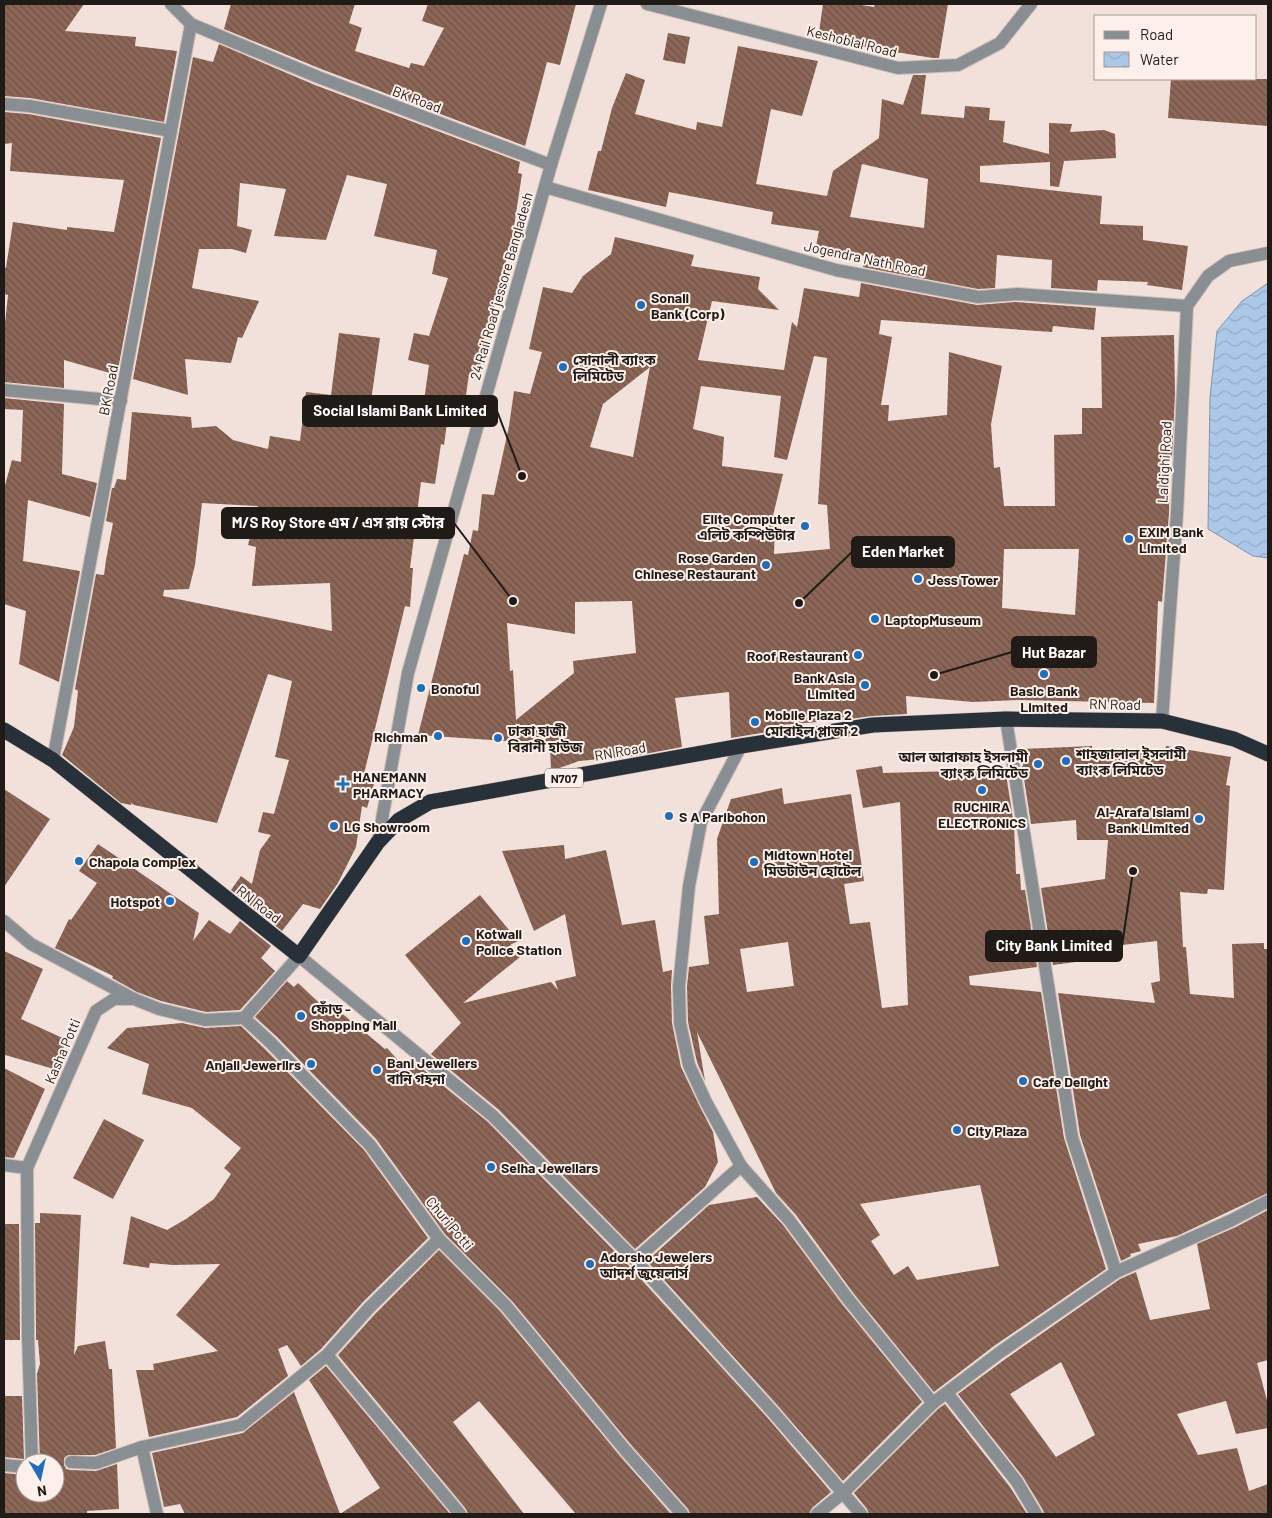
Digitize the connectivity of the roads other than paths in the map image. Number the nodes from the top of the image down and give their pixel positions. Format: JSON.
{"nodes":[{"id":1,"x":171,"y":4,"type":"edge"},
{"id":2,"x":601,"y":4,"type":"edge"},
{"id":3,"x":647,"y":4,"type":"edge"},
{"id":4,"x":1031,"y":4,"type":"edge"},
{"id":5,"x":191,"y":24,"type":"junction"},
{"id":6,"x":4,"y":104,"type":"edge"},
{"id":7,"x":171,"y":131,"type":"junction"},
{"id":8,"x":551,"y":165,"type":"junction"},
{"id":9,"x":545,"y":187,"type":"junction"},
{"id":10,"x":1268,"y":253,"type":"edge"},
{"id":11,"x":1188,"y":306,"type":"junction"},
{"id":12,"x":4,"y":390,"type":"edge"},
{"id":13,"x":121,"y":401,"type":"junction"},
{"id":14,"x":1006,"y":719,"type":"junction"},
{"id":15,"x":1162,"y":721,"type":"junction"},
{"id":16,"x":4,"y":730,"type":"edge"},
{"id":17,"x":741,"y":746,"type":"junction"},
{"id":18,"x":1268,"y":754,"type":"edge"},
{"id":19,"x":53,"y":760,"type":"junction"},
{"id":20,"x":378,"y":842,"type":"junction"},
{"id":21,"x":4,"y":921,"type":"edge"},
{"id":22,"x":299,"y":956,"type":"junction"},
{"id":23,"x":134,"y":999,"type":"junction"},
{"id":24,"x":244,"y":1018,"type":"junction"},
{"id":25,"x":4,"y":1166,"type":"edge"},
{"id":26,"x":741,"y":1166,"type":"junction"},
{"id":27,"x":27,"y":1168,"type":"junction"},
{"id":28,"x":1268,"y":1201,"type":"edge"},
{"id":29,"x":439,"y":1239,"type":"junction"},
{"id":30,"x":636,"y":1260,"type":"junction"},
{"id":31,"x":1116,"y":1272,"type":"junction"},
{"id":32,"x":328,"y":1355,"type":"junction"},
{"id":33,"x":947,"y":1392,"type":"junction"},
{"id":34,"x":933,"y":1403,"type":"junction"},
{"id":35,"x":142,"y":1447,"type":"junction"},
{"id":36,"x":32,"y":1453,"type":"edge"},
{"id":37,"x":71,"y":1462,"type":"dead end"},
{"id":38,"x":843,"y":1493,"type":"junction"},
{"id":39,"x":157,"y":1514,"type":"edge"},
{"id":40,"x":460,"y":1514,"type":"edge"},
{"id":41,"x":682,"y":1514,"type":"edge"},
{"id":42,"x":817,"y":1514,"type":"edge"},
{"id":43,"x":861,"y":1514,"type":"edge"},
{"id":44,"x":1036,"y":1514,"type":"edge"}],
"edges":[{"from":1,"to":5,"type":"street","name":"BK Road"},
{"from":2,"to":8,"type":"street","name":"24 Rail Road jessore Bangladesh"},
{"from":3,"to":4,"type":"street","name":"Keshoblal Road"},
{"from":5,"to":7,"type":"street","name":"BK Road"},
{"from":5,"to":8,"type":"street","name":"BK Road"},
{"from":6,"to":7,"type":"street"},
{"from":7,"to":13,"type":"street","name":"BK Road"},
{"from":8,"to":9,"type":"street","name":"24 Rail Road jessore Bangladesh"},
{"from":9,"to":11,"type":"street","name":"Jogendra Nath Road"},
{"from":9,"to":20,"type":"street","name":"24 Rail Road jessore Bangladesh"},
{"from":10,"to":11,"type":"street"},
{"from":11,"to":15,"type":"street","name":"Laldighi Road"},
{"from":12,"to":13,"type":"street"},
{"from":13,"to":19,"type":"street","name":"BK Road"},
{"from":14,"to":15,"type":"highway","name":"RN Road","number":"N707"},
{"from":14,"to":17,"type":"highway","name":"RN Road","number":"N707"},
{"from":14,"to":31,"type":"street"},
{"from":15,"to":18,"type":"highway","name":"RN Road","number":"N707"},
{"from":16,"to":19,"type":"highway","name":"RN Road"},
{"from":17,"to":20,"type":"highway","name":"RN Road","number":"N707"},
{"from":17,"to":26,"type":"street"},
{"from":19,"to":22,"type":"highway","name":"RN Road"},
{"from":20,"to":22,"type":"highway","name":"RN Road","number":"N707"},
{"from":21,"to":23,"type":"street"},
{"from":22,"to":24,"type":"street"},
{"from":22,"to":30,"type":"street"},
{"from":23,"to":24,"type":"street","name":"Kasha Potti"},
{"from":23,"to":27,"type":"street","name":"Kasha Potti"},
{"from":24,"to":29,"type":"street","name":"Churi Potti"},
{"from":25,"to":27,"type":"street"},
{"from":26,"to":30,"type":"street"},
{"from":26,"to":34,"type":"street"},
{"from":27,"to":36,"type":"street"},
{"from":28,"to":31,"type":"street"},
{"from":29,"to":32,"type":"street"},
{"from":29,"to":41,"type":"street","name":"Churi Potti"},
{"from":30,"to":38,"type":"street"},
{"from":31,"to":33,"type":"street"},
{"from":32,"to":35,"type":"street"},
{"from":32,"to":40,"type":"street"},
{"from":33,"to":34,"type":"street"},
{"from":33,"to":44,"type":"street"},
{"from":34,"to":38,"type":"street"},
{"from":35,"to":37,"type":"street"},
{"from":35,"to":39,"type":"street"},
{"from":38,"to":42,"type":"street"},
{"from":38,"to":43,"type":"street"}]}
